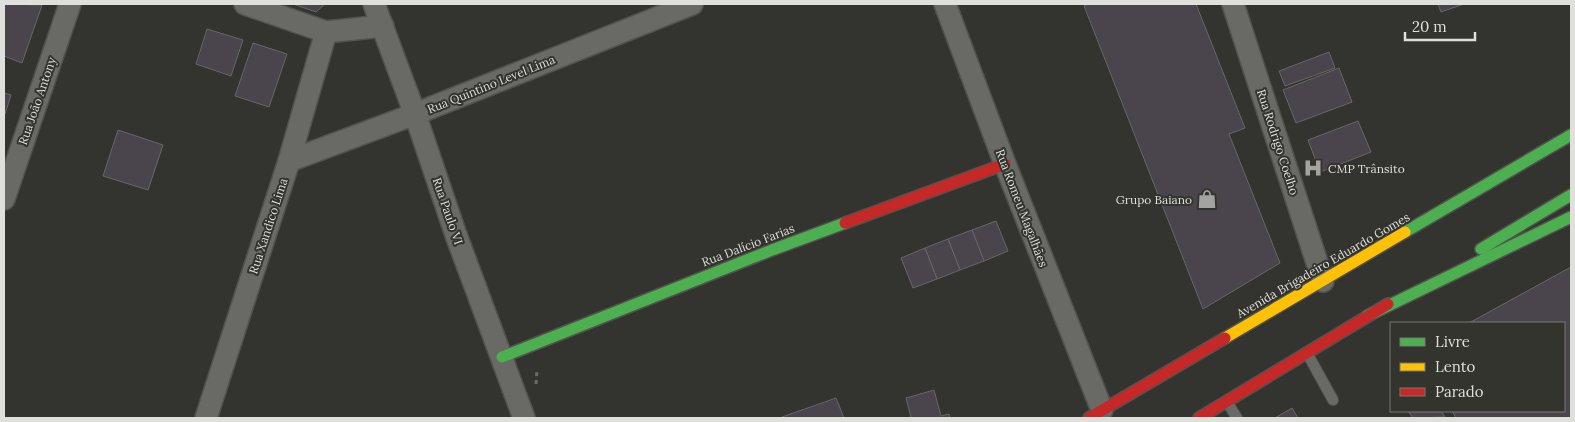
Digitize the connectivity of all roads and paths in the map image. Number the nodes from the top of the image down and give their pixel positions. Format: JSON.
{"nodes":[{"id":1,"x":70,"y":4,"type":"edge"},
{"id":2,"x":245,"y":4,"type":"edge"},
{"id":3,"x":374,"y":4,"type":"edge"},
{"id":4,"x":692,"y":4,"type":"edge"},
{"id":5,"x":945,"y":4,"type":"edge"},
{"id":6,"x":1233,"y":4,"type":"edge"},
{"id":7,"x":657,"y":10,"type":"edge"},
{"id":8,"x":383,"y":26,"type":"junction"},
{"id":9,"x":326,"y":32,"type":"junction"},
{"id":10,"x":416,"y":114,"type":"junction"},
{"id":11,"x":1571,"y":135,"type":"edge"},
{"id":12,"x":289,"y":161,"type":"junction"},
{"id":13,"x":1005,"y":164,"type":"junction"},
{"id":14,"x":1571,"y":195,"type":"edge"},
{"id":15,"x":4,"y":196,"type":"edge"},
{"id":16,"x":1571,"y":217,"type":"edge"},
{"id":17,"x":1323,"y":281,"type":"junction"},
{"id":18,"x":1367,"y":316,"type":"junction"},
{"id":19,"x":1307,"y":353,"type":"junction"},
{"id":20,"x":502,"y":357,"type":"junction"},
{"id":21,"x":1333,"y":400,"type":"dead end"},
{"id":22,"x":1227,"y":402,"type":"junction"},
{"id":23,"x":1095,"y":414,"type":"edge"},
{"id":24,"x":206,"y":418,"type":"edge"},
{"id":25,"x":524,"y":418,"type":"edge"},
{"id":26,"x":1199,"y":418,"type":"edge"},
{"id":27,"x":1237,"y":418,"type":"edge"}],
"edges":[{"from":1,"to":15,"type":"street","name":"Rua João Antony"},
{"from":2,"to":9,"type":"street"},
{"from":3,"to":8,"type":"street","name":"Rua Paulo VI"},
{"from":4,"to":7,"type":"street","name":"Rua Quintino Level Lima"},
{"from":5,"to":13,"type":"street","name":"Rua Romeu Magalhães"},
{"from":6,"to":17,"type":"street","name":"Rua Rodrigo Coelho"},
{"from":7,"to":10,"type":"street","name":"Rua Quintino Level Lima"},
{"from":8,"to":9,"type":"street"},
{"from":8,"to":10,"type":"street","name":"Rua Paulo VI"},
{"from":9,"to":12,"type":"street","name":"Rua Xandico Lima"},
{"from":10,"to":12,"type":"street","name":"Rua Quintino Level Lima"},
{"from":10,"to":20,"type":"street","name":"Rua Paulo VI"},
{"from":11,"to":17,"type":"main road","name":"Avenida Brigadeiro Eduardo Gomes"},
{"from":12,"to":24,"type":"street","name":"Rua Xandico Lima"},
{"from":13,"to":20,"type":"main road","name":"Rua Dalício Farias"},
{"from":13,"to":23,"type":"street","name":"Rua Romeu Magalhães"},
{"from":14,"to":18,"type":"main road"},
{"from":16,"to":18,"type":"main road"},
{"from":17,"to":23,"type":"main road","name":"Avenida Brigadeiro Eduardo Gomes"},
{"from":18,"to":19,"type":"main road"},
{"from":19,"to":21,"type":"lane"},
{"from":19,"to":22,"type":"main road"},
{"from":20,"to":25,"type":"street","name":"Rua Paulo VI"},
{"from":22,"to":26,"type":"main road"},
{"from":22,"to":27,"type":"lane"}]}
